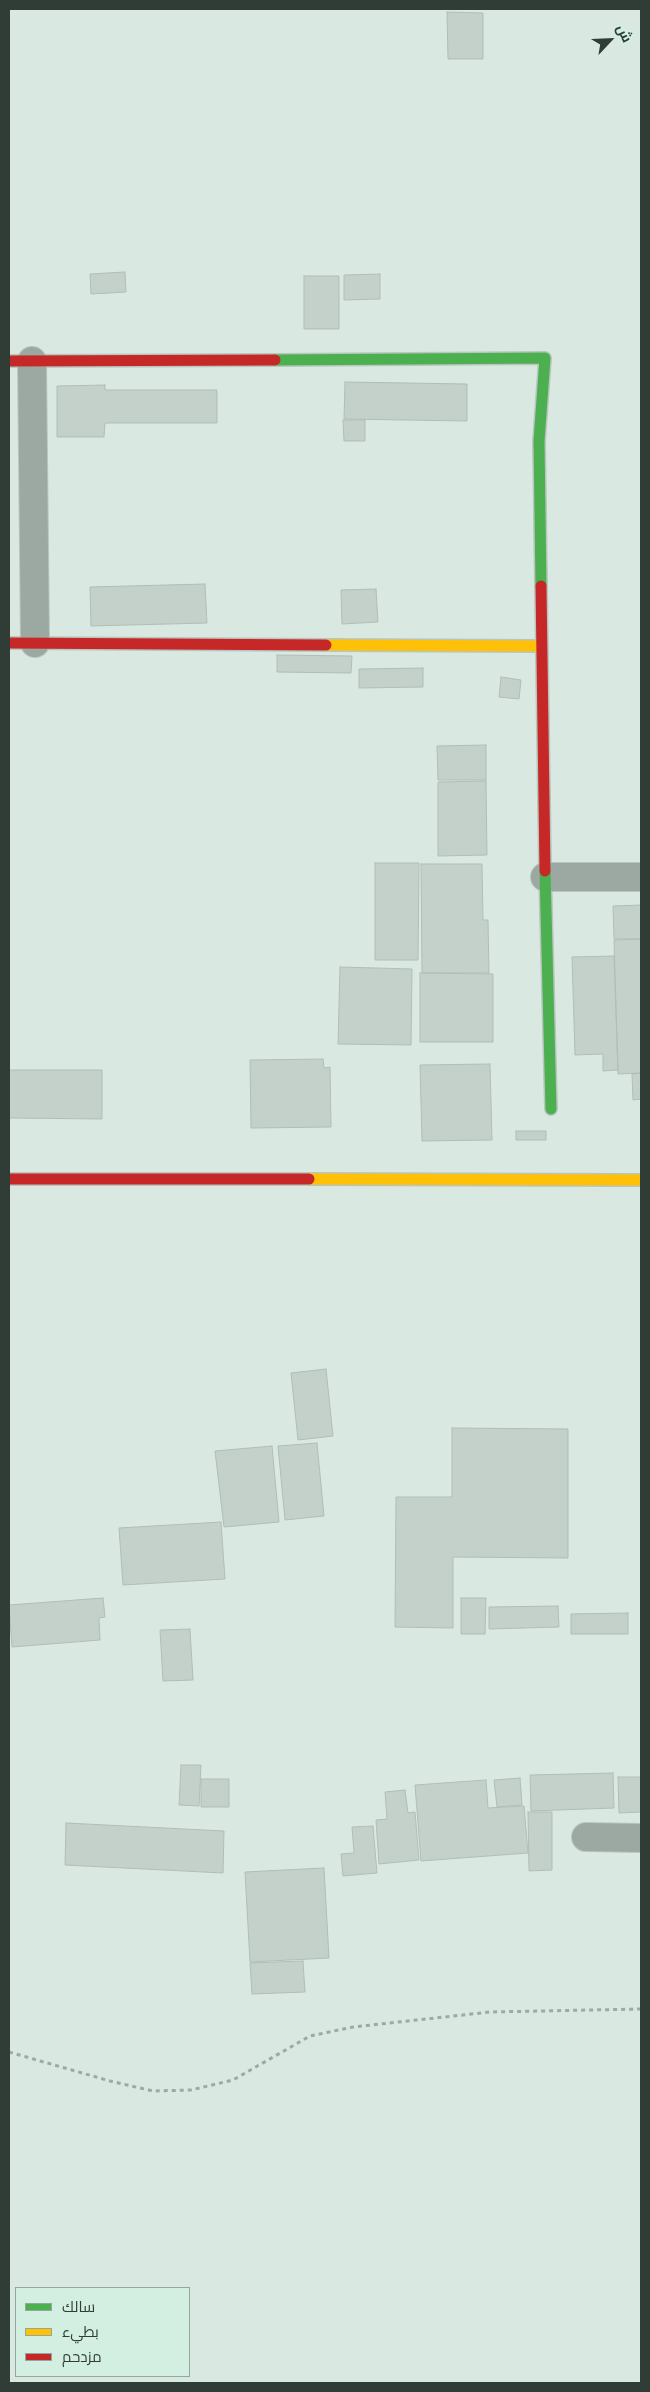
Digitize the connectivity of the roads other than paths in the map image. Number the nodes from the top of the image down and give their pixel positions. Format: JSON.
{"nodes":[{"id":1,"x":20,"y":361,"type":"edge"},
{"id":2,"x":22,"y":643,"type":"edge"},
{"id":3,"x":541,"y":646,"type":"junction"},
{"id":4,"x":545,"y":877,"type":"junction"},
{"id":5,"x":641,"y":877,"type":"edge"},
{"id":6,"x":551,"y":1110,"type":"dead end"},
{"id":7,"x":9,"y":1179,"type":"edge"},
{"id":8,"x":641,"y":1180,"type":"edge"},
{"id":9,"x":586,"y":1837,"type":"dead end"},
{"id":10,"x":641,"y":1838,"type":"edge"}],
"edges":[{"from":1,"to":2,"type":"street"},
{"from":1,"to":3,"type":"street"},
{"from":2,"to":3,"type":"street"},
{"from":3,"to":4,"type":"street"},
{"from":4,"to":5,"type":"street"},
{"from":4,"to":6,"type":"street"},
{"from":7,"to":8,"type":"street"},
{"from":9,"to":10,"type":"street"}]}
